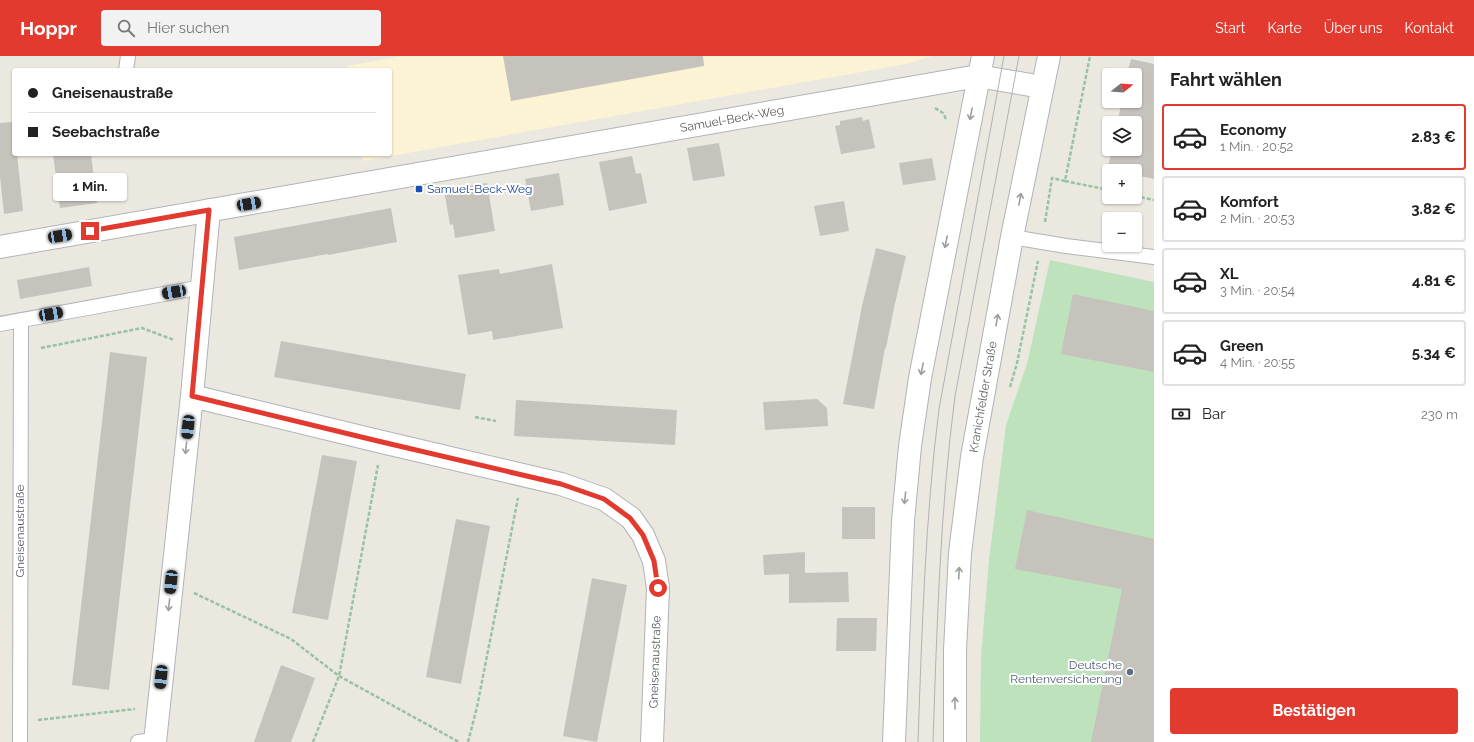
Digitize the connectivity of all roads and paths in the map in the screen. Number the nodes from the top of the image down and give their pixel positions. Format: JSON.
{"nodes":[{"id":1,"x":128,"y":56,"type":"edge"},
{"id":2,"x":1049,"y":56,"type":"edge"},
{"id":3,"x":1090,"y":56,"type":"edge"},
{"id":4,"x":981,"y":66,"type":"edge"},
{"id":5,"x":126,"y":68,"type":"edge"},
{"id":6,"x":1042,"y":87,"type":"junction"},
{"id":7,"x":1065,"y":181,"type":"junction"},
{"id":8,"x":1102,"y":189,"type":"edge"},
{"id":9,"x":1142,"y":197,"type":"edge"},
{"id":10,"x":1154,"y":200,"type":"edge"},
{"id":11,"x":209,"y":210,"type":"junction"},
{"id":12,"x":1012,"y":237,"type":"junction"},
{"id":13,"x":1042,"y":242,"type":"junction"},
{"id":14,"x":0,"y":247,"type":"edge"},
{"id":15,"x":1154,"y":257,"type":"edge"},
{"id":16,"x":202,"y":287,"type":"junction"},
{"id":17,"x":21,"y":320,"type":"junction"},
{"id":18,"x":0,"y":324,"type":"edge"},
{"id":19,"x":196,"y":348,"type":"junction"},
{"id":20,"x":20,"y":352,"type":"junction"},
{"id":21,"x":1009,"y":391,"type":"dead end"},
{"id":22,"x":192,"y":396,"type":"junction"},
{"id":23,"x":475,"y":417,"type":"dead end"},
{"id":24,"x":496,"y":421,"type":"dead end"},
{"id":25,"x":382,"y":442,"type":"junction"},
{"id":26,"x":522,"y":474,"type":"junction"},
{"id":27,"x":171,"y":582,"type":"junction"},
{"id":28,"x":338,"y":676,"type":"junction"},
{"id":29,"x":139,"y":709,"type":"dead end"},
{"id":30,"x":20,"y":722,"type":"junction"},
{"id":31,"x":149,"y":741,"type":"edge"},
{"id":32,"x":20,"y":742,"type":"edge"},
{"id":33,"x":313,"y":742,"type":"edge"},
{"id":34,"x":459,"y":742,"type":"edge"},
{"id":35,"x":468,"y":742,"type":"edge"},
{"id":36,"x":652,"y":742,"type":"edge"},
{"id":37,"x":894,"y":742,"type":"edge"},
{"id":38,"x":955,"y":742,"type":"edge"}],
"edges":[{"from":1,"to":5,"type":"lane"},
{"from":2,"to":6,"type":"street","name":"Kranichfelder Straße"},
{"from":3,"to":7,"type":"path"},
{"from":4,"to":6,"type":"street","name":"Samuel-Beck-Weg"},
{"from":4,"to":11,"type":"street","name":"Samuel-Beck-Weg"},
{"from":4,"to":37,"type":"street","one_way":true},
{"from":12,"to":6,"type":"street","name":"Kranichfelder Straße","one_way":true},
{"from":7,"to":8,"type":"path"},
{"from":7,"to":13,"type":"path"},
{"from":9,"to":10,"type":"path"},
{"from":11,"to":14,"type":"street","name":"Samuel-Beck-Weg"},
{"from":11,"to":16,"type":"street"},
{"from":12,"to":13,"type":"lane"},
{"from":38,"to":12,"type":"street","name":"Kranichfelder Straße","one_way":true},
{"from":13,"to":15,"type":"lane"},
{"from":13,"to":21,"type":"path"},
{"from":16,"to":17,"type":"lane"},
{"from":16,"to":19,"type":"street"},
{"from":17,"to":18,"type":"lane"},
{"from":17,"to":20,"type":"lane","name":"Gneisenaustraße"},
{"from":19,"to":20,"type":"path"},
{"from":19,"to":22,"type":"street"},
{"from":20,"to":30,"type":"lane","name":"Gneisenaustraße"},
{"from":22,"to":25,"type":"street","name":"Gneisenaustraße"},
{"from":22,"to":27,"type":"street","one_way":true},
{"from":23,"to":24,"type":"path"},
{"from":25,"to":26,"type":"street","name":"Gneisenaustraße"},
{"from":25,"to":28,"type":"path"},
{"from":26,"to":35,"type":"path"},
{"from":26,"to":36,"type":"street","name":"Gneisenaustraße"},
{"from":27,"to":28,"type":"path"},
{"from":27,"to":31,"type":"street","one_way":true},
{"from":28,"to":33,"type":"path"},
{"from":28,"to":34,"type":"path"},
{"from":29,"to":30,"type":"path"},
{"from":30,"to":32,"type":"lane","name":"Gneisenaustraße"}]}
